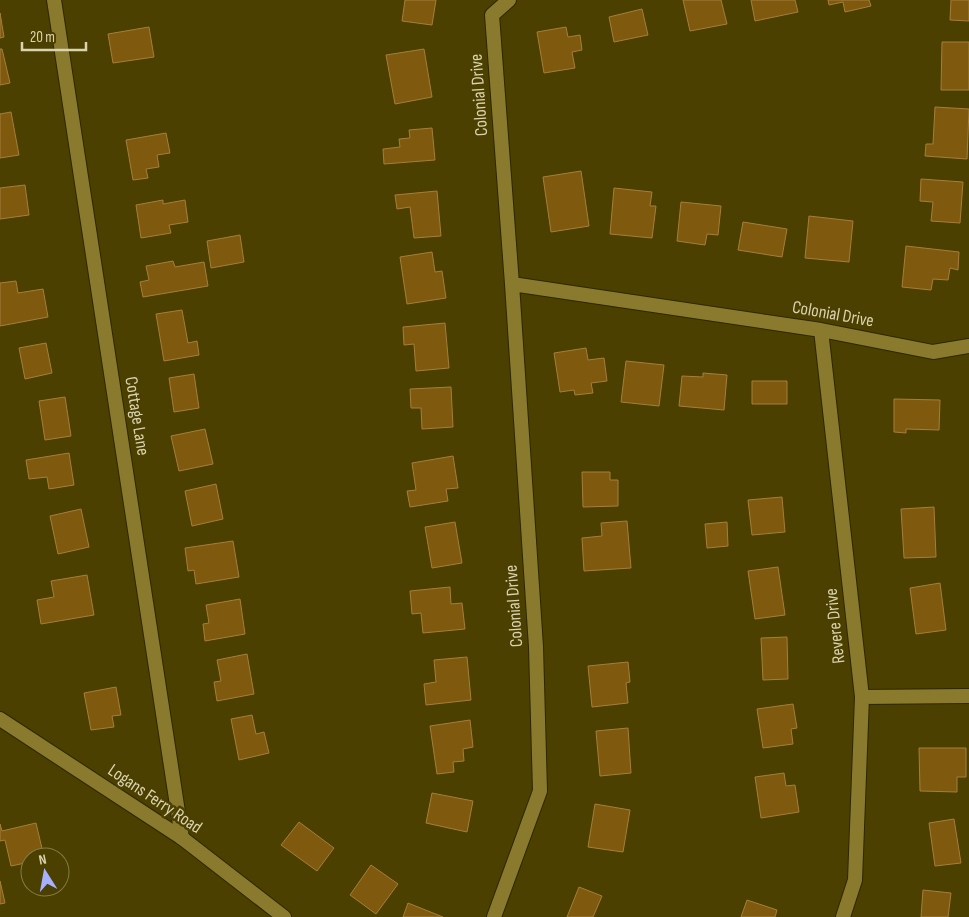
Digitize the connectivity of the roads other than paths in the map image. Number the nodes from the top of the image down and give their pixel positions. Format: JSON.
{"nodes":[{"id":1,"x":54,"y":0,"type":"edge"},
{"id":2,"x":509,"y":0,"type":"edge"},
{"id":3,"x":512,"y":284,"type":"junction"},
{"id":4,"x":821,"y":330,"type":"junction"},
{"id":5,"x":969,"y":346,"type":"edge"},
{"id":6,"x":969,"y":696,"type":"edge"},
{"id":7,"x":862,"y":697,"type":"junction"},
{"id":8,"x":0,"y":718,"type":"edge"},
{"id":9,"x":182,"y":838,"type":"junction"},
{"id":10,"x":284,"y":917,"type":"edge"},
{"id":11,"x":494,"y":917,"type":"edge"},
{"id":12,"x":843,"y":917,"type":"edge"}],
"edges":[{"from":1,"to":9,"type":"street","name":"Cottage Lane"},
{"from":2,"to":3,"type":"street","name":"Colonial Drive"},
{"from":3,"to":4,"type":"street","name":"Colonial Drive"},
{"from":3,"to":11,"type":"street","name":"Colonial Drive"},
{"from":4,"to":5,"type":"street","name":"Colonial Drive"},
{"from":4,"to":7,"type":"street","name":"Revere Drive"},
{"from":6,"to":7,"type":"street"},
{"from":7,"to":12,"type":"street","name":"Revere Drive"},
{"from":8,"to":9,"type":"street","name":"Logans Ferry Road"},
{"from":9,"to":10,"type":"street","name":"Logans Ferry Road"}]}
